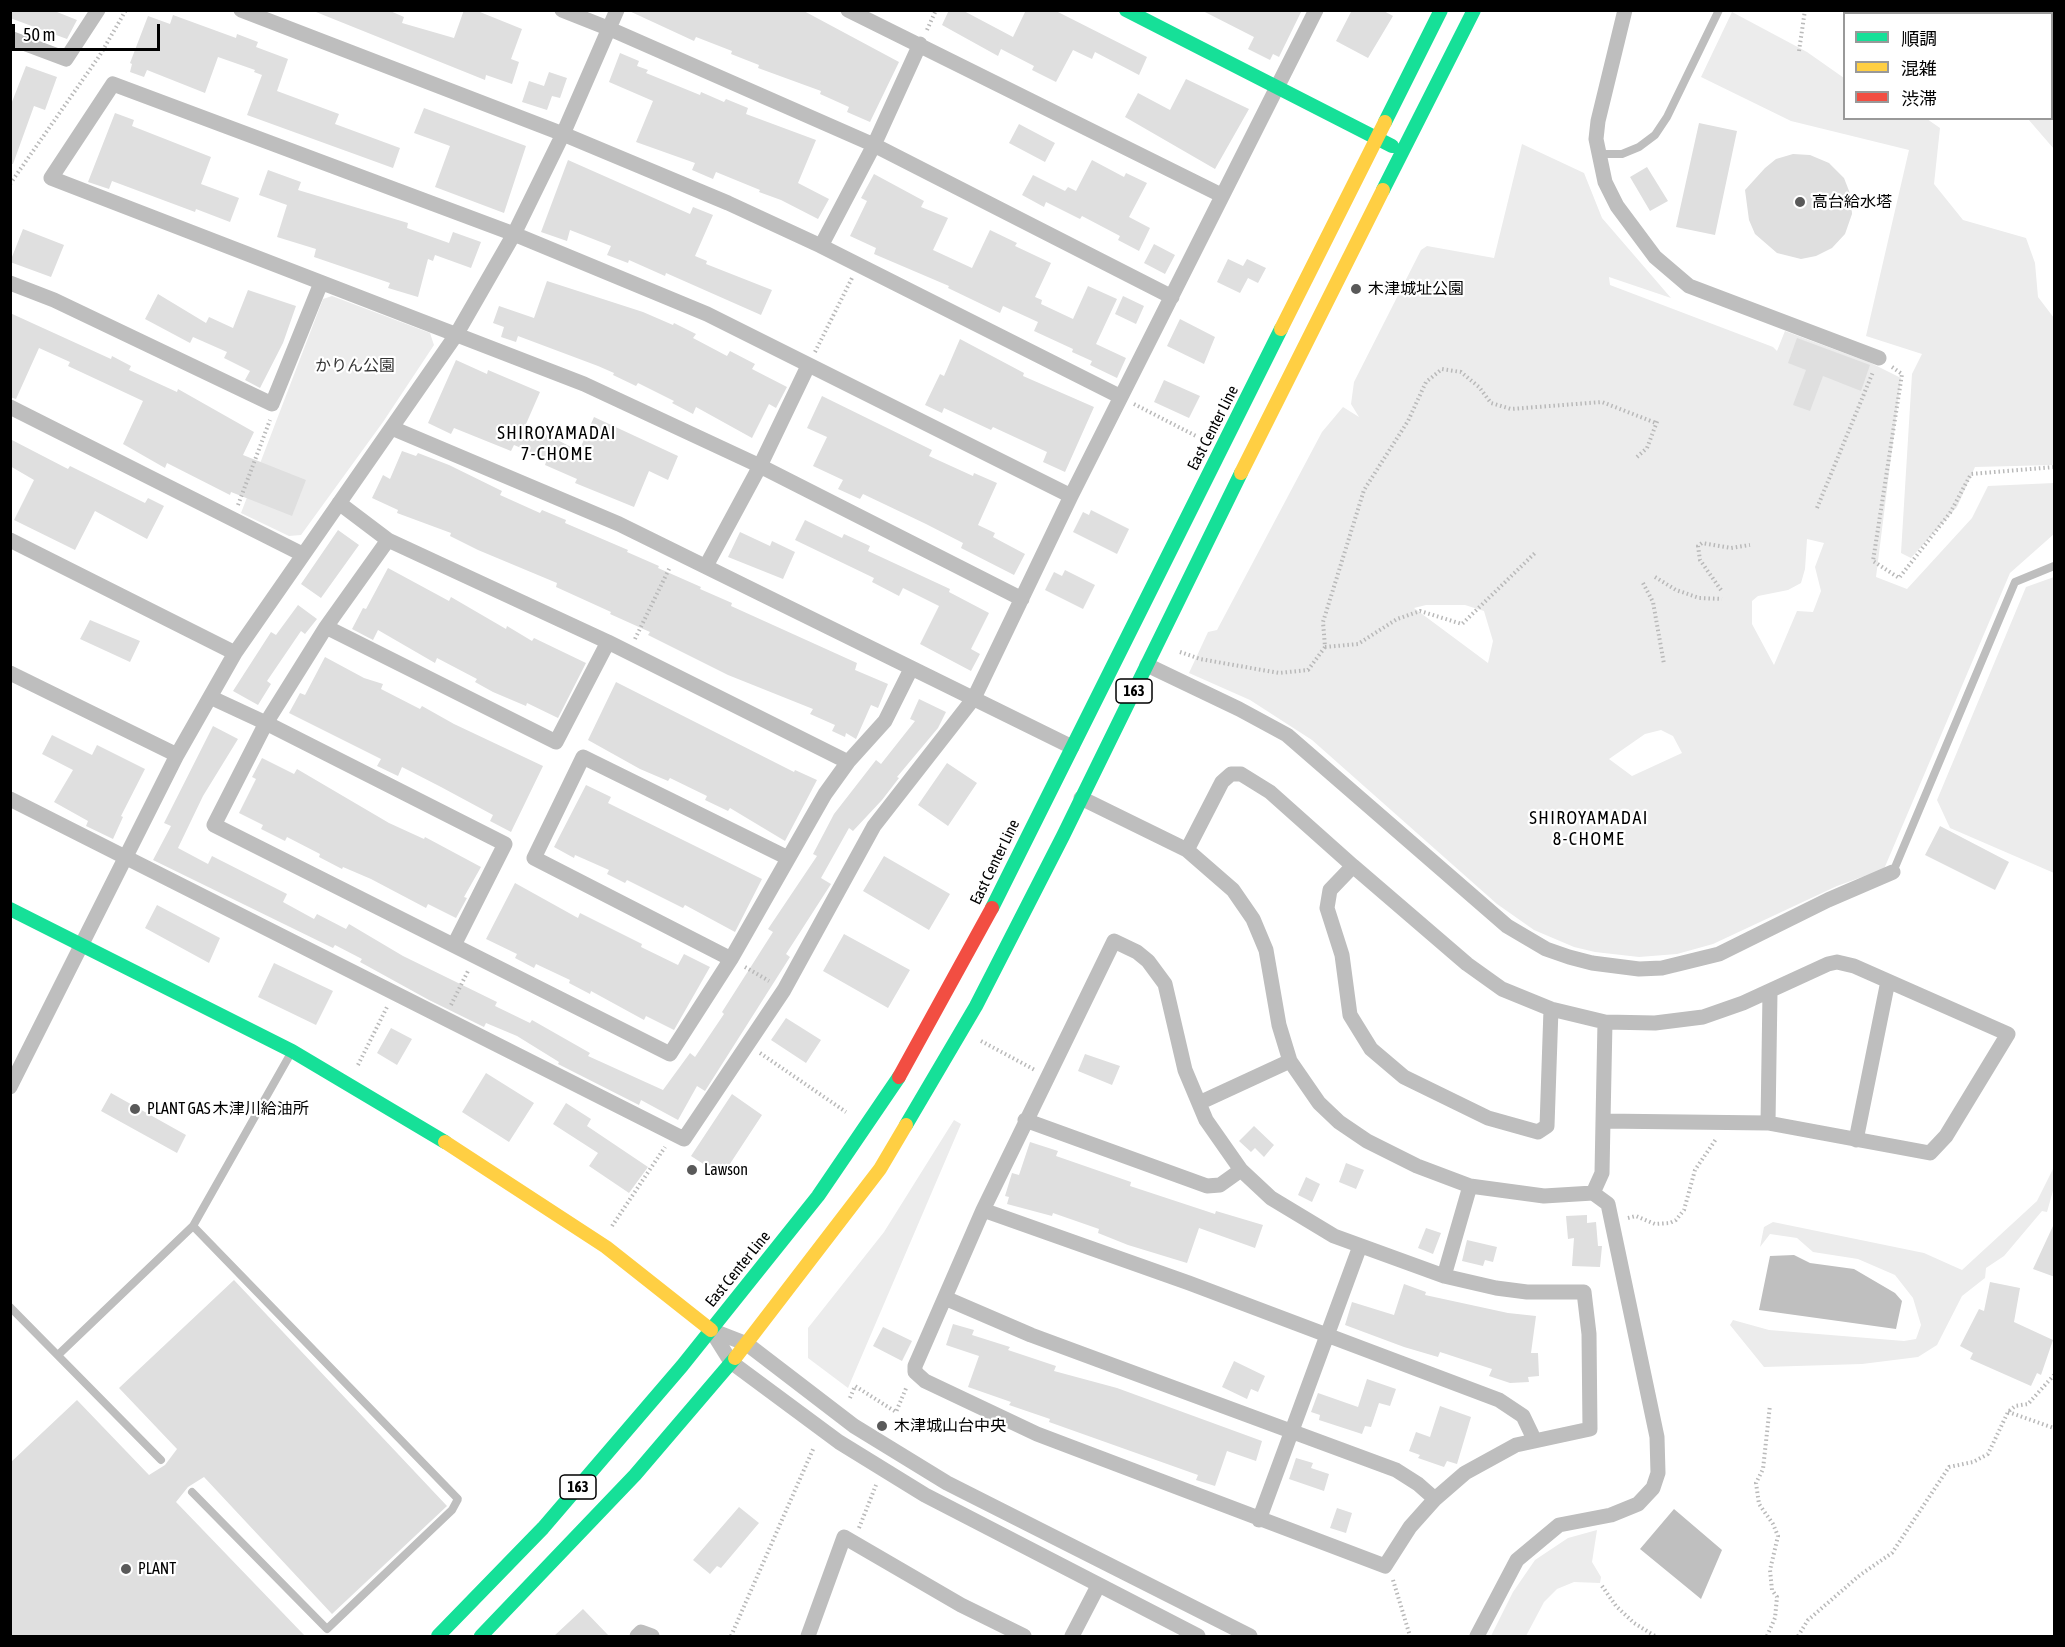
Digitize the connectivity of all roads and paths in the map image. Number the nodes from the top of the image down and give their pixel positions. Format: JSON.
{"nodes":[{"id":1,"x":98,"y":10,"type":"edge"},
{"id":2,"x":126,"y":10,"type":"edge"},
{"id":3,"x":241,"y":10,"type":"edge"},
{"id":4,"x":562,"y":10,"type":"edge"},
{"id":5,"x":617,"y":10,"type":"edge"},
{"id":6,"x":848,"y":10,"type":"edge"},
{"id":7,"x":1126,"y":10,"type":"edge"},
{"id":8,"x":1316,"y":10,"type":"edge"},
{"id":9,"x":1441,"y":10,"type":"edge"},
{"id":10,"x":1474,"y":10,"type":"edge"},
{"id":11,"x":1625,"y":10,"type":"edge"},
{"id":12,"x":1719,"y":10,"type":"edge"},
{"id":13,"x":1805,"y":10,"type":"edge"},
{"id":14,"x":610,"y":29,"type":"junction"},
{"id":15,"x":10,"y":38,"type":"edge"},
{"id":16,"x":920,"y":44,"type":"junction"},
{"id":17,"x":1799,"y":51,"type":"dead end"},
{"id":18,"x":1277,"y":88,"type":"junction"},
{"id":19,"x":563,"y":134,"type":"junction"},
{"id":20,"x":1377,"y":138,"type":"junction"},
{"id":21,"x":874,"y":145,"type":"junction"},
{"id":22,"x":1403,"y":152,"type":"junction"},
{"id":23,"x":1599,"y":154,"type":"junction"},
{"id":24,"x":10,"y":184,"type":"edge"},
{"id":25,"x":1221,"y":195,"type":"junction"},
{"id":26,"x":514,"y":234,"type":"junction"},
{"id":27,"x":821,"y":246,"type":"junction"},
{"id":28,"x":859,"y":265,"type":"junction"},
{"id":29,"x":10,"y":283,"type":"edge"},
{"id":30,"x":321,"y":283,"type":"junction"},
{"id":31,"x":1172,"y":297,"type":"junction"},
{"id":32,"x":456,"y":335,"type":"junction"},
{"id":33,"x":1879,"y":358,"type":"junction"},
{"id":34,"x":808,"y":366,"type":"junction"},
{"id":35,"x":1121,"y":397,"type":"junction"},
{"id":36,"x":272,"y":404,"type":"junction"},
{"id":37,"x":10,"y":407,"type":"edge"},
{"id":38,"x":392,"y":428,"type":"junction"},
{"id":39,"x":1198,"y":437,"type":"dead end"},
{"id":40,"x":1637,"y":457,"type":"dead end"},
{"id":41,"x":760,"y":466,"type":"junction"},
{"id":42,"x":2055,"y":467,"type":"edge"},
{"id":43,"x":1071,"y":496,"type":"junction"},
{"id":44,"x":339,"y":503,"type":"junction"},
{"id":45,"x":1817,"y":508,"type":"dead end"},
{"id":46,"x":233,"y":519,"type":"junction"},
{"id":47,"x":10,"y":540,"type":"edge"},
{"id":48,"x":388,"y":540,"type":"junction"},
{"id":49,"x":1750,"y":545,"type":"dead end"},
{"id":50,"x":678,"y":551,"type":"junction"},
{"id":51,"x":1536,"y":552,"type":"dead end"},
{"id":52,"x":302,"y":554,"type":"junction"},
{"id":53,"x":706,"y":566,"type":"junction"},
{"id":54,"x":2055,"y":566,"type":"edge"},
{"id":55,"x":1655,"y":578,"type":"dead end"},
{"id":56,"x":1644,"y":583,"type":"dead end"},
{"id":57,"x":1721,"y":590,"type":"dead end"},
{"id":58,"x":1022,"y":599,"type":"junction"},
{"id":59,"x":1722,"y":599,"type":"dead end"},
{"id":60,"x":326,"y":627,"type":"junction"},
{"id":61,"x":608,"y":642,"type":"junction"},
{"id":62,"x":1325,"y":647,"type":"junction"},
{"id":63,"x":1180,"y":652,"type":"dead end"},
{"id":64,"x":235,"y":653,"type":"junction"},
{"id":65,"x":628,"y":653,"type":"junction"},
{"id":66,"x":1664,"y":664,"type":"dead end"},
{"id":67,"x":1147,"y":665,"type":"junction"},
{"id":68,"x":911,"y":669,"type":"junction"},
{"id":69,"x":10,"y":673,"type":"edge"},
{"id":70,"x":210,"y":697,"type":"junction"},
{"id":71,"x":974,"y":698,"type":"junction"},
{"id":72,"x":266,"y":723,"type":"junction"},
{"id":73,"x":1072,"y":747,"type":"junction"},
{"id":74,"x":177,"y":755,"type":"junction"},
{"id":75,"x":848,"y":762,"type":"junction"},
{"id":76,"x":1081,"y":798,"type":"junction"},
{"id":77,"x":10,"y":799,"type":"edge"},
{"id":78,"x":1187,"y":850,"type":"junction"},
{"id":79,"x":126,"y":857,"type":"junction"},
{"id":80,"x":788,"y":858,"type":"junction"},
{"id":81,"x":1353,"y":866,"type":"junction"},
{"id":82,"x":1893,"y":872,"type":"joint"},
{"id":83,"x":10,"y":909,"type":"edge"},
{"id":84,"x":82,"y":944,"type":"junction"},
{"id":85,"x":454,"y":945,"type":"junction"},
{"id":86,"x":476,"y":957,"type":"junction"},
{"id":87,"x":731,"y":959,"type":"junction"},
{"id":88,"x":1888,"y":981,"type":"junction"},
{"id":89,"x":784,"y":990,"type":"junction"},
{"id":90,"x":1770,"y":992,"type":"junction"},
{"id":91,"x":394,"y":994,"type":"junction"},
{"id":92,"x":1551,"y":1009,"type":"junction"},
{"id":93,"x":444,"y":1019,"type":"junction"},
{"id":94,"x":1605,"y":1022,"type":"junction"},
{"id":95,"x":980,"y":1041,"type":"dead end"},
{"id":96,"x":748,"y":1044,"type":"junction"},
{"id":97,"x":292,"y":1051,"type":"junction"},
{"id":98,"x":1290,"y":1061,"type":"junction"},
{"id":99,"x":358,"y":1065,"type":"dead end"},
{"id":100,"x":1047,"y":1076,"type":"junction"},
{"id":101,"x":10,"y":1087,"type":"edge"},
{"id":102,"x":1199,"y":1103,"type":"junction"},
{"id":103,"x":846,"y":1112,"type":"dead end"},
{"id":104,"x":1025,"y":1120,"type":"junction"},
{"id":105,"x":1603,"y":1121,"type":"junction"},
{"id":106,"x":1724,"y":1122,"type":"junction"},
{"id":107,"x":1768,"y":1123,"type":"junction"},
{"id":108,"x":674,"y":1134,"type":"junction"},
{"id":109,"x":1856,"y":1140,"type":"junction"},
{"id":110,"x":1241,"y":1170,"type":"junction"},
{"id":111,"x":1470,"y":1186,"type":"junction"},
{"id":112,"x":1593,"y":1193,"type":"junction"},
{"id":113,"x":983,"y":1210,"type":"junction"},
{"id":114,"x":1613,"y":1221,"type":"junction"},
{"id":115,"x":193,"y":1226,"type":"junction"},
{"id":116,"x":612,"y":1226,"type":"dead end"},
{"id":117,"x":1360,"y":1246,"type":"junction"},
{"id":118,"x":1444,"y":1276,"type":"junction"},
{"id":119,"x":945,"y":1298,"type":"junction"},
{"id":120,"x":10,"y":1307,"type":"edge"},
{"id":121,"x":711,"y":1330,"type":"junction"},
{"id":122,"x":1326,"y":1336,"type":"junction"},
{"id":123,"x":747,"y":1344,"type":"junction"},
{"id":124,"x":58,"y":1355,"type":"junction"},
{"id":125,"x":731,"y":1362,"type":"junction"},
{"id":126,"x":915,"y":1372,"type":"junction"},
{"id":127,"x":2055,"y":1375,"type":"edge"},
{"id":128,"x":850,"y":1398,"type":"dead end"},
{"id":129,"x":1770,"y":1405,"type":"dead end"},
{"id":130,"x":2008,"y":1412,"type":"junction"},
{"id":131,"x":2053,"y":1426,"type":"edge"},
{"id":132,"x":1292,"y":1432,"type":"junction"},
{"id":133,"x":1534,"y":1439,"type":"junction"},
{"id":134,"x":814,"y":1447,"type":"dead end"},
{"id":135,"x":160,"y":1460,"type":"dead end"},
{"id":136,"x":876,"y":1485,"type":"dead end"},
{"id":137,"x":192,"y":1492,"type":"dead end"},
{"id":138,"x":1435,"y":1499,"type":"junction"},
{"id":139,"x":1259,"y":1520,"type":"junction"},
{"id":140,"x":854,"y":1542,"type":"junction"},
{"id":141,"x":1385,"y":1566,"type":"junction"},
{"id":142,"x":1098,"y":1586,"type":"junction"},
{"id":143,"x":1602,"y":1586,"type":"dead end"},
{"id":144,"x":438,"y":1636,"type":"edge"},
{"id":145,"x":481,"y":1636,"type":"edge"},
{"id":146,"x":637,"y":1636,"type":"edge"},
{"id":147,"x":652,"y":1636,"type":"edge"},
{"id":148,"x":731,"y":1636,"type":"edge"},
{"id":149,"x":808,"y":1636,"type":"edge"},
{"id":150,"x":1024,"y":1636,"type":"edge"},
{"id":151,"x":1072,"y":1636,"type":"edge"},
{"id":152,"x":1198,"y":1636,"type":"edge"},
{"id":153,"x":1250,"y":1636,"type":"edge"},
{"id":154,"x":1410,"y":1636,"type":"edge"},
{"id":155,"x":1477,"y":1636,"type":"edge"},
{"id":156,"x":1655,"y":1636,"type":"edge"},
{"id":157,"x":1767,"y":1636,"type":"edge"},
{"id":158,"x":1798,"y":1636,"type":"edge"}],
"edges":[{"from":1,"to":15,"type":"street"},
{"from":2,"to":24,"type":"path"},
{"from":3,"to":19,"type":"street"},
{"from":4,"to":14,"type":"street"},
{"from":5,"to":14,"type":"street"},
{"from":6,"to":16,"type":"street"},
{"from":7,"to":18,"type":"main road"},
{"from":8,"to":18,"type":"street"},
{"from":9,"to":20,"type":"main road","name":"East Center Line","number":"163"},
{"from":10,"to":22,"type":"main road","number":"163"},
{"from":11,"to":23,"type":"street"},
{"from":12,"to":23,"type":"lane"},
{"from":13,"to":17,"type":"path"},
{"from":14,"to":19,"type":"street"},
{"from":14,"to":21,"type":"street"},
{"from":16,"to":21,"type":"street"},
{"from":16,"to":25,"type":"street"},
{"from":18,"to":20,"type":"main road"},
{"from":18,"to":25,"type":"street"},
{"from":19,"to":26,"type":"street"},
{"from":19,"to":27,"type":"street"},
{"from":20,"to":22,"type":"main road"},
{"from":20,"to":73,"type":"main road","name":"East Center Line","number":"163"},
{"from":21,"to":27,"type":"street"},
{"from":21,"to":31,"type":"street"},
{"from":22,"to":67,"type":"main road","number":"163"},
{"from":23,"to":33,"type":"street"},
{"from":25,"to":31,"type":"street"},
{"from":26,"to":30,"type":"street"},
{"from":26,"to":32,"type":"street"},
{"from":26,"to":34,"type":"street"},
{"from":27,"to":28,"type":"street"},
{"from":28,"to":34,"type":"path"},
{"from":28,"to":35,"type":"street"},
{"from":29,"to":36,"type":"street"},
{"from":30,"to":32,"type":"street"},
{"from":30,"to":36,"type":"street"},
{"from":31,"to":35,"type":"street"},
{"from":32,"to":38,"type":"street"},
{"from":32,"to":41,"type":"street"},
{"from":33,"to":42,"type":"path"},
{"from":33,"to":45,"type":"path"},
{"from":34,"to":41,"type":"street"},
{"from":34,"to":43,"type":"street"},
{"from":35,"to":39,"type":"path"},
{"from":35,"to":43,"type":"street"},
{"from":36,"to":46,"type":"path"},
{"from":37,"to":46,"type":"street"},
{"from":38,"to":44,"type":"street"},
{"from":38,"to":50,"type":"street"},
{"from":40,"to":62,"type":"path"},
{"from":41,"to":53,"type":"street"},
{"from":41,"to":58,"type":"street"},
{"from":43,"to":58,"type":"street"},
{"from":44,"to":48,"type":"street"},
{"from":44,"to":52,"type":"street"},
{"from":46,"to":52,"type":"street"},
{"from":47,"to":64,"type":"street"},
{"from":48,"to":60,"type":"street"},
{"from":48,"to":61,"type":"street"},
{"from":49,"to":57,"type":"path"},
{"from":50,"to":53,"type":"street"},
{"from":50,"to":65,"type":"path"},
{"from":51,"to":62,"type":"path"},
{"from":52,"to":64,"type":"street"},
{"from":53,"to":68,"type":"street"},
{"from":54,"to":82,"type":"lane"},
{"from":55,"to":59,"type":"path"},
{"from":56,"to":66,"type":"path"},
{"from":58,"to":71,"type":"street"},
{"from":60,"to":61,"type":"street"},
{"from":60,"to":72,"type":"street"},
{"from":61,"to":65,"type":"street"},
{"from":62,"to":63,"type":"path"},
{"from":64,"to":70,"type":"street"},
{"from":65,"to":75,"type":"street"},
{"from":67,"to":76,"type":"main road","number":"163"},
{"from":67,"to":82,"type":"street"},
{"from":68,"to":71,"type":"street"},
{"from":68,"to":75,"type":"street"},
{"from":69,"to":74,"type":"street"},
{"from":70,"to":72,"type":"street"},
{"from":70,"to":74,"type":"street"},
{"from":71,"to":73,"type":"street"},
{"from":71,"to":89,"type":"street"},
{"from":72,"to":85,"type":"street"},
{"from":72,"to":85,"type":"street"},
{"from":73,"to":121,"type":"main road","name":"East Center Line","number":"163"},
{"from":74,"to":79,"type":"street"},
{"from":75,"to":80,"type":"street"},
{"from":76,"to":78,"type":"street"},
{"from":76,"to":123,"type":"main road","number":"163"},
{"from":77,"to":79,"type":"street"},
{"from":78,"to":81,"type":"street"},
{"from":78,"to":98,"type":"street"},
{"from":79,"to":84,"type":"street"},
{"from":79,"to":91,"type":"street"},
{"from":80,"to":87,"type":"street"},
{"from":80,"to":87,"type":"street"},
{"from":81,"to":92,"type":"street"},
{"from":81,"to":92,"type":"street"},
{"from":83,"to":84,"type":"main road"},
{"from":84,"to":97,"type":"main road"},
{"from":84,"to":101,"type":"street"},
{"from":85,"to":86,"type":"street"},
{"from":86,"to":87,"type":"street"},
{"from":86,"to":93,"type":"path"},
{"from":87,"to":89,"type":"path"},
{"from":88,"to":90,"type":"street"},
{"from":88,"to":109,"type":"street"},
{"from":88,"to":109,"type":"street"},
{"from":89,"to":96,"type":"street"},
{"from":90,"to":94,"type":"street"},
{"from":90,"to":107,"type":"street"},
{"from":91,"to":93,"type":"street"},
{"from":91,"to":99,"type":"path"},
{"from":92,"to":94,"type":"street"},
{"from":93,"to":108,"type":"street"},
{"from":94,"to":105,"type":"street"},
{"from":95,"to":100,"type":"path"},
{"from":96,"to":103,"type":"path"},
{"from":96,"to":108,"type":"street"},
{"from":97,"to":115,"type":"lane"},
{"from":97,"to":121,"type":"main road"},
{"from":98,"to":102,"type":"street"},
{"from":98,"to":111,"type":"street"},
{"from":100,"to":102,"type":"street"},
{"from":100,"to":104,"type":"street"},
{"from":102,"to":110,"type":"street"},
{"from":104,"to":110,"type":"street"},
{"from":104,"to":113,"type":"street"},
{"from":105,"to":106,"type":"street"},
{"from":105,"to":112,"type":"street"},
{"from":106,"to":107,"type":"street"},
{"from":106,"to":114,"type":"path"},
{"from":107,"to":109,"type":"street"},
{"from":108,"to":116,"type":"path"},
{"from":110,"to":117,"type":"street"},
{"from":111,"to":112,"type":"street"},
{"from":111,"to":118,"type":"street"},
{"from":112,"to":114,"type":"street"},
{"from":113,"to":119,"type":"street"},
{"from":113,"to":122,"type":"street"},
{"from":114,"to":155,"type":"street"},
{"from":115,"to":124,"type":"lane"},
{"from":115,"to":137,"type":"lane"},
{"from":117,"to":118,"type":"street"},
{"from":117,"to":122,"type":"street"},
{"from":118,"to":133,"type":"street"},
{"from":119,"to":126,"type":"street"},
{"from":119,"to":132,"type":"street"},
{"from":120,"to":124,"type":"lane"},
{"from":121,"to":123,"type":"street"},
{"from":121,"to":125,"type":"street"},
{"from":121,"to":144,"type":"main road","name":"East Center Line","number":"163"},
{"from":122,"to":132,"type":"street"},
{"from":122,"to":133,"type":"street"},
{"from":123,"to":125,"type":"main road","number":"163"},
{"from":123,"to":153,"type":"street"},
{"from":124,"to":135,"type":"lane"},
{"from":125,"to":142,"type":"street"},
{"from":125,"to":145,"type":"main road","number":"163"},
{"from":126,"to":128,"type":"path"},
{"from":126,"to":139,"type":"street"},
{"from":127,"to":130,"type":"path"},
{"from":129,"to":157,"type":"path"},
{"from":130,"to":131,"type":"path"},
{"from":130,"to":158,"type":"path"},
{"from":132,"to":138,"type":"street"},
{"from":132,"to":139,"type":"street"},
{"from":133,"to":138,"type":"street"},
{"from":134,"to":148,"type":"path"},
{"from":136,"to":140,"type":"path"},
{"from":138,"to":141,"type":"street"},
{"from":139,"to":141,"type":"street"},
{"from":140,"to":149,"type":"street"},
{"from":140,"to":150,"type":"street"},
{"from":141,"to":154,"type":"path"},
{"from":142,"to":151,"type":"street"},
{"from":142,"to":152,"type":"street"},
{"from":143,"to":156,"type":"path"},
{"from":146,"to":147,"type":"street"}]}
